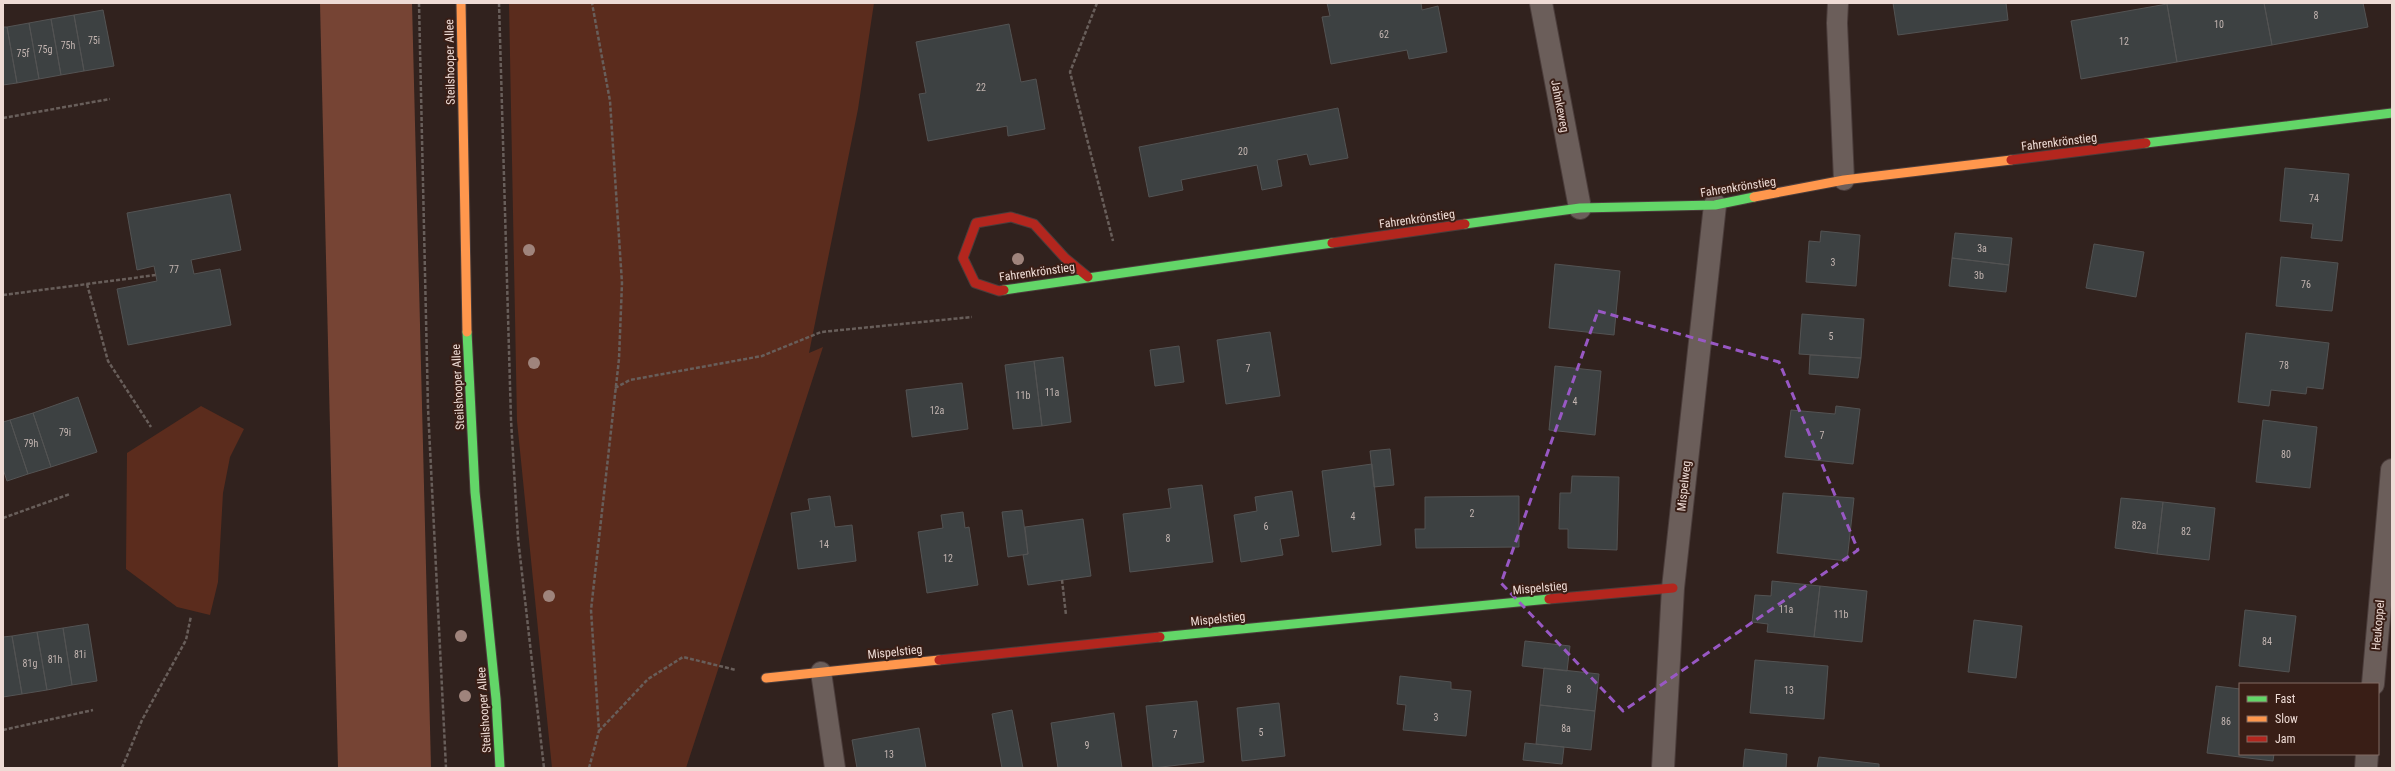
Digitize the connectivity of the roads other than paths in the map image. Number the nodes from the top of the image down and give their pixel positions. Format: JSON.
{"nodes":[{"id":1,"x":461,"y":3,"type":"edge"},
{"id":2,"x":1541,"y":3,"type":"edge"},
{"id":3,"x":1838,"y":3,"type":"edge"},
{"id":4,"x":2392,"y":113,"type":"edge"},
{"id":5,"x":1844,"y":180,"type":"junction"},
{"id":6,"x":1715,"y":205,"type":"junction"},
{"id":7,"x":1580,"y":208,"type":"junction"},
{"id":8,"x":1088,"y":277,"type":"junction"},
{"id":9,"x":2392,"y":470,"type":"edge"},
{"id":10,"x":1673,"y":588,"type":"junction"},
{"id":11,"x":821,"y":672,"type":"junction"},
{"id":12,"x":766,"y":678,"type":"road end"},
{"id":13,"x":2373,"y":683,"type":"edge"},
{"id":14,"x":2367,"y":755,"type":"edge"},
{"id":15,"x":500,"y":768,"type":"edge"},
{"id":16,"x":835,"y":768,"type":"edge"},
{"id":17,"x":1663,"y":768,"type":"edge"},
{"id":18,"x":2366,"y":768,"type":"edge"}],
"edges":[{"from":1,"to":15,"type":"street","name":"Steilshooper Allee"},
{"from":2,"to":7,"type":"street","name":"Jahnkeweg"},
{"from":3,"to":5,"type":"lane"},
{"from":4,"to":5,"type":"street","name":"Fahrenkrönstieg"},
{"from":5,"to":6,"type":"street","name":"Fahrenkrönstieg"},
{"from":6,"to":7,"type":"street","name":"Fahrenkrönstieg"},
{"from":6,"to":10,"type":"street","name":"Mispelweg"},
{"from":7,"to":8,"type":"street","name":"Fahrenkrönstieg"},
{"from":8,"to":8,"type":"street","name":"Fahrenkrönstieg"},
{"from":9,"to":13,"type":"street","name":"Heukoppel"},
{"from":10,"to":11,"type":"street","name":"Mispelstieg"},
{"from":10,"to":17,"type":"street","name":"Mispelweg"},
{"from":11,"to":12,"type":"street","name":"Mispelstieg"},
{"from":11,"to":16,"type":"lane"},
{"from":14,"to":18,"type":"street"}]}
